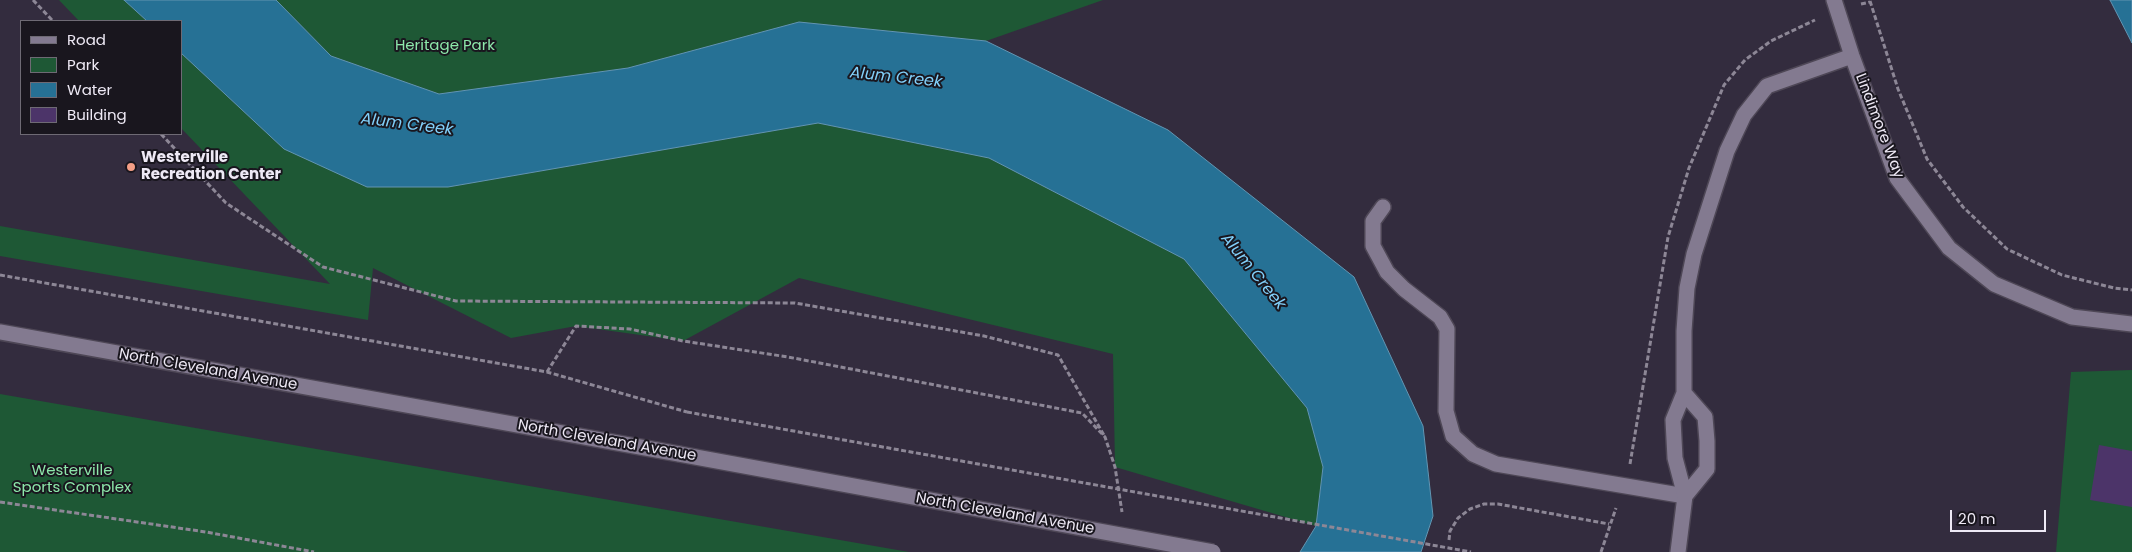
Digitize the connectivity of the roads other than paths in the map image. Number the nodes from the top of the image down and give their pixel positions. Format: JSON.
{"nodes":[{"id":1,"x":1834,"y":0,"type":"edge"},
{"id":2,"x":1852,"y":56,"type":"junction"},
{"id":3,"x":1384,"y":207,"type":"dead end"},
{"id":4,"x":2132,"y":324,"type":"edge"},
{"id":5,"x":0,"y":332,"type":"edge"},
{"id":6,"x":1684,"y":393,"type":"junction"},
{"id":7,"x":1685,"y":496,"type":"junction"},
{"id":8,"x":1213,"y":552,"type":"edge"},
{"id":9,"x":1678,"y":552,"type":"edge"}],
"edges":[{"from":1,"to":2,"type":"main road","name":"Lindimore Way"},
{"from":2,"to":4,"type":"main road","name":"Lindimore Way"},
{"from":2,"to":6,"type":"main road"},
{"from":3,"to":7,"type":"main road"},
{"from":5,"to":8,"type":"main road","name":"North Cleveland Avenue","bridge":true},
{"from":6,"to":7,"type":"main road"},
{"from":6,"to":7,"type":"main road"},
{"from":7,"to":9,"type":"main road"}]}
